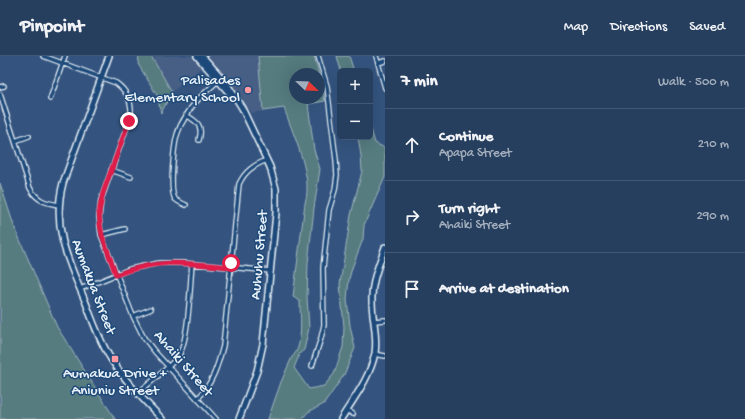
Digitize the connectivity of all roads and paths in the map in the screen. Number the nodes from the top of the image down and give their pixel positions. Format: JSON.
{"nodes":[{"id":1,"x":43,"y":56,"type":"edge"},
{"id":2,"x":65,"y":56,"type":"edge"},
{"id":3,"x":109,"y":56,"type":"edge"},
{"id":4,"x":197,"y":56,"type":"edge"},
{"id":5,"x":202,"y":56,"type":"edge"},
{"id":6,"x":318,"y":56,"type":"edge"},
{"id":7,"x":376,"y":56,"type":"edge"},
{"id":8,"x":385,"y":61,"type":"edge"},
{"id":9,"x":63,"y":63,"type":"junction"},
{"id":10,"x":378,"y":63,"type":"junction"},
{"id":11,"x":101,"y":77,"type":"junction"},
{"id":12,"x":220,"y":80,"type":"junction"},
{"id":13,"x":385,"y":88,"type":"edge"},
{"id":14,"x":0,"y":94,"type":"edge"},
{"id":15,"x":50,"y":99,"type":"dead end"},
{"id":16,"x":186,"y":115,"type":"junction"},
{"id":17,"x":29,"y":136,"type":"dead end"},
{"id":18,"x":198,"y":140,"type":"dead end"},
{"id":19,"x":15,"y":141,"type":"junction"},
{"id":20,"x":267,"y":160,"type":"junction"},
{"id":21,"x":111,"y":170,"type":"junction"},
{"id":22,"x":131,"y":177,"type":"dead end"},
{"id":23,"x":59,"y":205,"type":"junction"},
{"id":24,"x":186,"y":205,"type":"dead end"},
{"id":25,"x":125,"y":229,"type":"dead end"},
{"id":26,"x":102,"y":235,"type":"junction"},
{"id":27,"x":385,"y":247,"type":"edge"},
{"id":28,"x":192,"y":264,"type":"junction"},
{"id":29,"x":231,"y":267,"type":"junction"},
{"id":30,"x":271,"y":271,"type":"junction"},
{"id":31,"x":116,"y":275,"type":"junction"},
{"id":32,"x":80,"y":289,"type":"junction"},
{"id":33,"x":151,"y":309,"type":"dead end"},
{"id":34,"x":133,"y":316,"type":"junction"},
{"id":35,"x":385,"y":320,"type":"edge"},
{"id":36,"x":374,"y":321,"type":"junction"},
{"id":37,"x":375,"y":354,"type":"junction"},
{"id":38,"x":385,"y":356,"type":"edge"},
{"id":39,"x":167,"y":366,"type":"junction"},
{"id":40,"x":312,"y":366,"type":"dead end"},
{"id":41,"x":138,"y":393,"type":"junction"},
{"id":42,"x":197,"y":399,"type":"junction"},
{"id":43,"x":347,"y":410,"type":"junction"},
{"id":44,"x":353,"y":414,"type":"dead end"},
{"id":45,"x":162,"y":419,"type":"edge"},
{"id":46,"x":216,"y":419,"type":"edge"},
{"id":47,"x":239,"y":419,"type":"edge"},
{"id":48,"x":341,"y":419,"type":"edge"}],
"edges":[{"from":1,"to":9,"type":"street","name":"Ahaiki Street"},
{"from":2,"to":9,"type":"street"},
{"from":3,"to":11,"type":"street","name":"Aumakua Street"},
{"from":4,"to":12,"type":"street","name":"Auhuhu Street"},
{"from":5,"to":12,"type":"street","name":"Auhuhu Street"},
{"from":6,"to":40,"type":"street"},
{"from":7,"to":10,"type":"street"},
{"from":8,"to":10,"type":"street"},
{"from":9,"to":11,"type":"street","name":"Ahaiki Street"},
{"from":9,"to":15,"type":"street"},
{"from":10,"to":13,"type":"street"},
{"from":11,"to":21,"type":"street","name":"Ahaiki Street"},
{"from":11,"to":23,"type":"street","name":"Aumakua Street"},
{"from":12,"to":16,"type":"street"},
{"from":12,"to":20,"type":"street","name":"Auhuhu Street"},
{"from":14,"to":19,"type":"street"},
{"from":16,"to":18,"type":"street"},
{"from":16,"to":24,"type":"street"},
{"from":17,"to":19,"type":"street"},
{"from":19,"to":23,"type":"street"},
{"from":20,"to":29,"type":"street"},
{"from":20,"to":30,"type":"street","name":"Auhuhu Street"},
{"from":21,"to":22,"type":"street"},
{"from":21,"to":26,"type":"street","name":"Ahaiki Street"},
{"from":23,"to":32,"type":"street","name":"Aumakua Street"},
{"from":25,"to":26,"type":"street"},
{"from":26,"to":31,"type":"street","name":"Ahaiki Street"},
{"from":27,"to":36,"type":"street"},
{"from":28,"to":29,"type":"street"},
{"from":28,"to":31,"type":"street"},
{"from":28,"to":39,"type":"street"},
{"from":29,"to":30,"type":"street"},
{"from":29,"to":42,"type":"street"},
{"from":30,"to":47,"type":"street","name":"Auhuhu Street"},
{"from":31,"to":32,"type":"street"},
{"from":31,"to":34,"type":"street","name":"Ahaiki Street"},
{"from":32,"to":41,"type":"street","name":"Aumakua Street"},
{"from":33,"to":34,"type":"street"},
{"from":34,"to":39,"type":"street","name":"Ahaiki Street"},
{"from":35,"to":36,"type":"street"},
{"from":36,"to":37,"type":"street"},
{"from":37,"to":38,"type":"street"},
{"from":37,"to":43,"type":"street"},
{"from":39,"to":41,"type":"street"},
{"from":39,"to":42,"type":"street","name":"Ahaiki Street"},
{"from":41,"to":45,"type":"street","name":"Aumakua Street"},
{"from":42,"to":46,"type":"street","name":"Ahaiki Street"},
{"from":43,"to":44,"type":"street"},
{"from":43,"to":48,"type":"street"}]}
